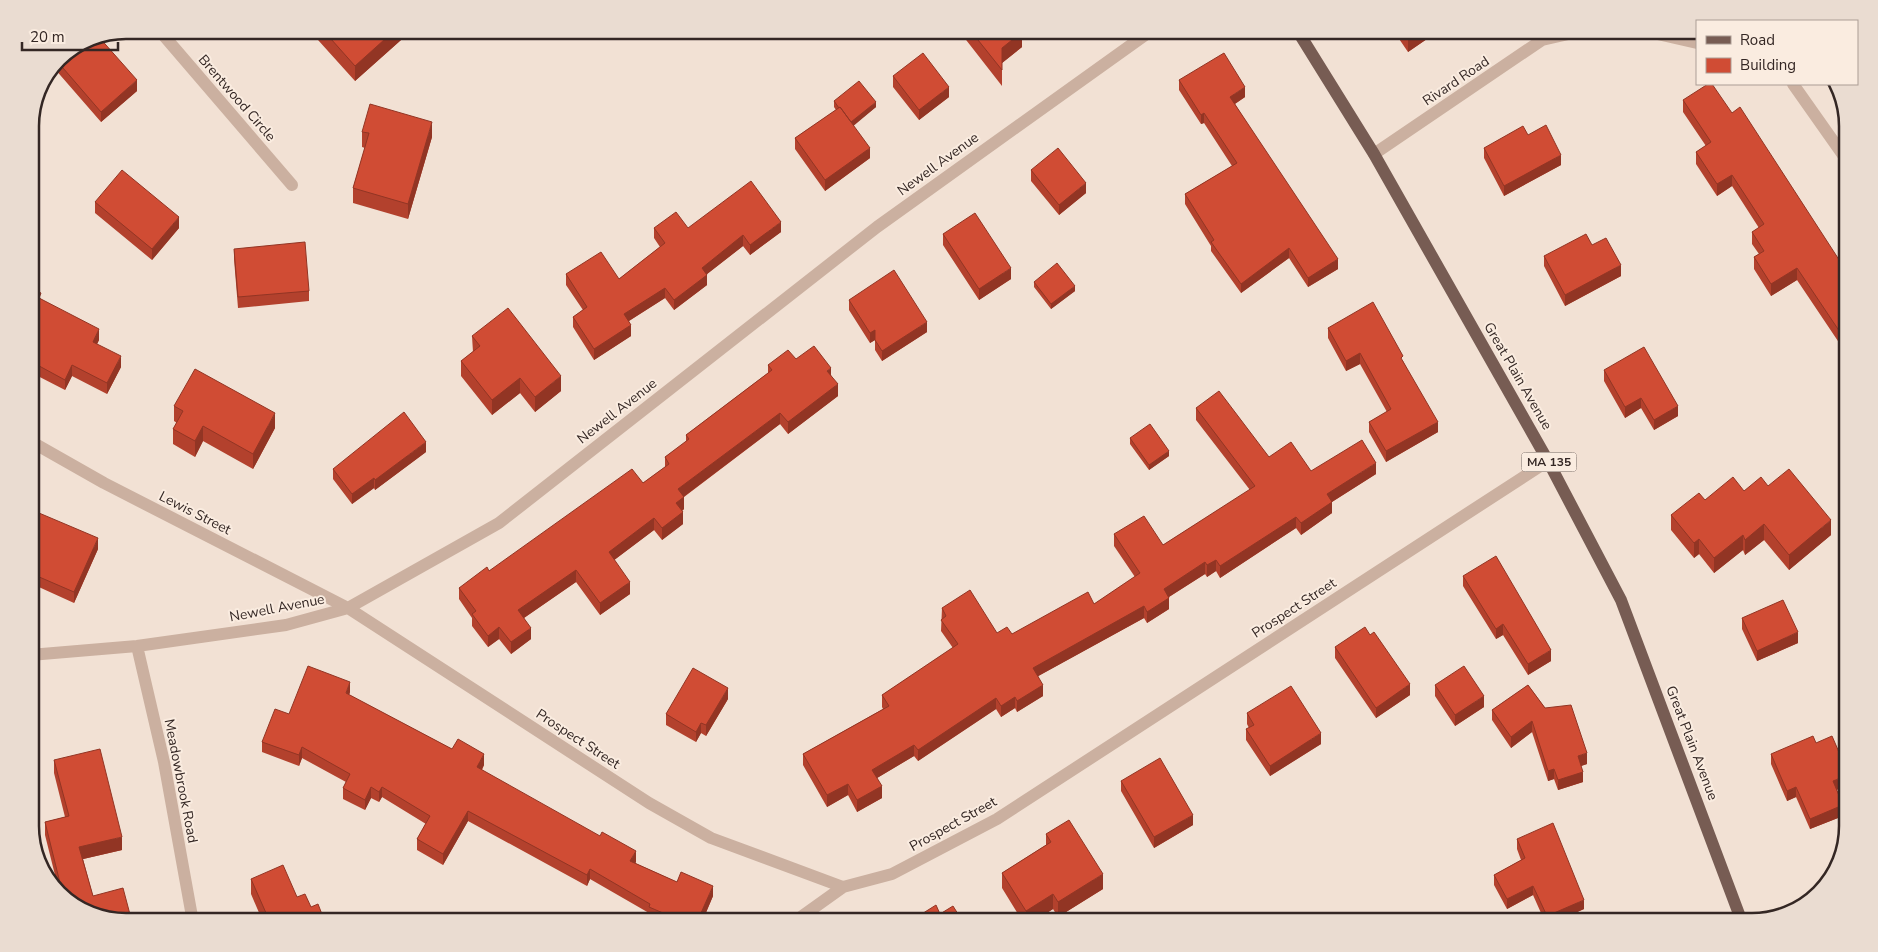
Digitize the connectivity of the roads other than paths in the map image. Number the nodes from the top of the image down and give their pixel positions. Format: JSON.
{"nodes":[{"id":1,"x":167,"y":39,"type":"edge"},
{"id":2,"x":1139,"y":39,"type":"edge"},
{"id":3,"x":1302,"y":39,"type":"edge"},
{"id":4,"x":1546,"y":39,"type":"edge"},
{"id":5,"x":1679,"y":39,"type":"edge"},
{"id":6,"x":1696,"y":43,"type":"edge"},
{"id":7,"x":1794,"y":85,"type":"edge"},
{"id":8,"x":1839,"y":149,"type":"edge"},
{"id":9,"x":1374,"y":154,"type":"junction"},
{"id":10,"x":292,"y":185,"type":"dead end"},
{"id":11,"x":39,"y":446,"type":"edge"},
{"id":12,"x":1548,"y":461,"type":"junction"},
{"id":13,"x":348,"y":608,"type":"junction"},
{"id":14,"x":137,"y":646,"type":"junction"},
{"id":15,"x":39,"y":654,"type":"edge"},
{"id":16,"x":843,"y":887,"type":"junction"},
{"id":17,"x":191,"y":913,"type":"edge"},
{"id":18,"x":807,"y":913,"type":"edge"},
{"id":19,"x":1739,"y":913,"type":"edge"}],
"edges":[{"from":1,"to":10,"type":"street","name":"Brentwood Circle"},
{"from":2,"to":13,"type":"street","name":"Newell Avenue"},
{"from":3,"to":9,"type":"main road","name":"Great Plain Avenue","number":"MA 135"},
{"from":4,"to":9,"type":"street","name":"Rivard Road"},
{"from":5,"to":6,"type":"street"},
{"from":7,"to":8,"type":"street"},
{"from":9,"to":12,"type":"main road","name":"Great Plain Avenue","number":"MA 135"},
{"from":11,"to":13,"type":"street","name":"Lewis Street"},
{"from":12,"to":16,"type":"street","name":"Prospect Street"},
{"from":12,"to":19,"type":"main road","name":"Great Plain Avenue","number":"MA 135"},
{"from":13,"to":14,"type":"street","name":"Newell Avenue"},
{"from":13,"to":16,"type":"street","name":"Prospect Street"},
{"from":14,"to":15,"type":"street","name":"Newell Avenue"},
{"from":14,"to":17,"type":"street","name":"Meadowbrook Road"},
{"from":16,"to":18,"type":"street"}]}
